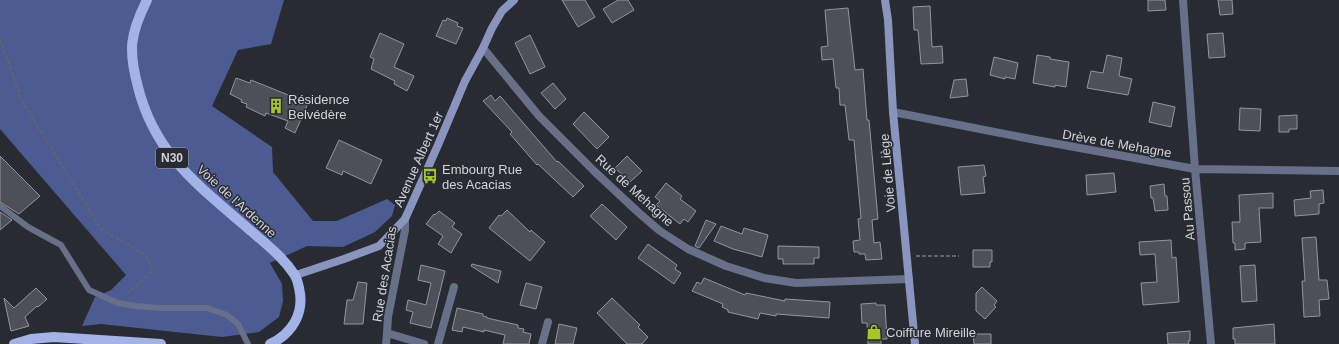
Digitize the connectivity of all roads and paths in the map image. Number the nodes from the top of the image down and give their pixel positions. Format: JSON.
{"nodes":[{"id":1,"x":147,"y":0,"type":"edge"},
{"id":2,"x":514,"y":0,"type":"edge"},
{"id":3,"x":885,"y":0,"type":"edge"},
{"id":4,"x":1183,"y":0,"type":"edge"},
{"id":5,"x":0,"y":38,"type":"edge"},
{"id":6,"x":483,"y":48,"type":"junction"},
{"id":7,"x":893,"y":112,"type":"junction"},
{"id":8,"x":1195,"y":169,"type":"junction"},
{"id":9,"x":1339,"y":171,"type":"edge"},
{"id":10,"x":0,"y":206,"type":"edge"},
{"id":11,"x":405,"y":219,"type":"junction"},
{"id":12,"x":906,"y":256,"type":"junction"},
{"id":13,"x":959,"y":256,"type":"dead end"},
{"id":14,"x":296,"y":275,"type":"junction"},
{"id":15,"x":909,"y":279,"type":"junction"},
{"id":16,"x":454,"y":287,"type":"dead end"},
{"id":17,"x":118,"y":303,"type":"junction"},
{"id":18,"x":548,"y":322,"type":"dead end"},
{"id":19,"x":387,"y":333,"type":"junction"},
{"id":20,"x":14,"y":344,"type":"edge"},
{"id":21,"x":161,"y":344,"type":"edge"},
{"id":22,"x":248,"y":344,"type":"edge"},
{"id":23,"x":270,"y":344,"type":"edge"},
{"id":24,"x":386,"y":344,"type":"edge"},
{"id":25,"x":424,"y":344,"type":"edge"},
{"id":26,"x":438,"y":344,"type":"edge"},
{"id":27,"x":542,"y":344,"type":"edge"},
{"id":28,"x":915,"y":344,"type":"edge"},
{"id":29,"x":1211,"y":344,"type":"edge"}],
"edges":[{"from":1,"to":14,"type":"main road","name":"Voie de l'Ardenne","number":"N30"},
{"from":2,"to":6,"type":"street","name":"Avenue Albert 1er"},
{"from":3,"to":7,"type":"street","name":"Voie de Liège"},
{"from":4,"to":8,"type":"street","name":"Au Passou"},
{"from":5,"to":17,"type":"path"},
{"from":6,"to":11,"type":"street","name":"Avenue Albert 1er"},
{"from":6,"to":15,"type":"street","name":"Rue de Mehagne"},
{"from":7,"to":8,"type":"street","name":"Drève de Mehagne"},
{"from":7,"to":12,"type":"street","name":"Voie de Liège"},
{"from":8,"to":9,"type":"street","name":"Drève de Mehagne"},
{"from":8,"to":29,"type":"street","name":"Au Passou"},
{"from":10,"to":17,"type":"lane"},
{"from":11,"to":14,"type":"street","name":"Avenue Albert 1er"},
{"from":11,"to":19,"type":"street","name":"Rue des Acacias"},
{"from":12,"to":13,"type":"path"},
{"from":12,"to":15,"type":"street","name":"Voie de Liège"},
{"from":14,"to":23,"type":"main road","name":"Voie de l'Ardenne","number":"N30"},
{"from":15,"to":28,"type":"street","name":"Voie de Liège"},
{"from":16,"to":26,"type":"street"},
{"from":17,"to":22,"type":"lane"},
{"from":18,"to":27,"type":"street"},
{"from":19,"to":24,"type":"street","name":"Rue des Acacias"},
{"from":19,"to":25,"type":"street","name":"Rue des Acacias"},
{"from":20,"to":21,"type":"main road"}]}
